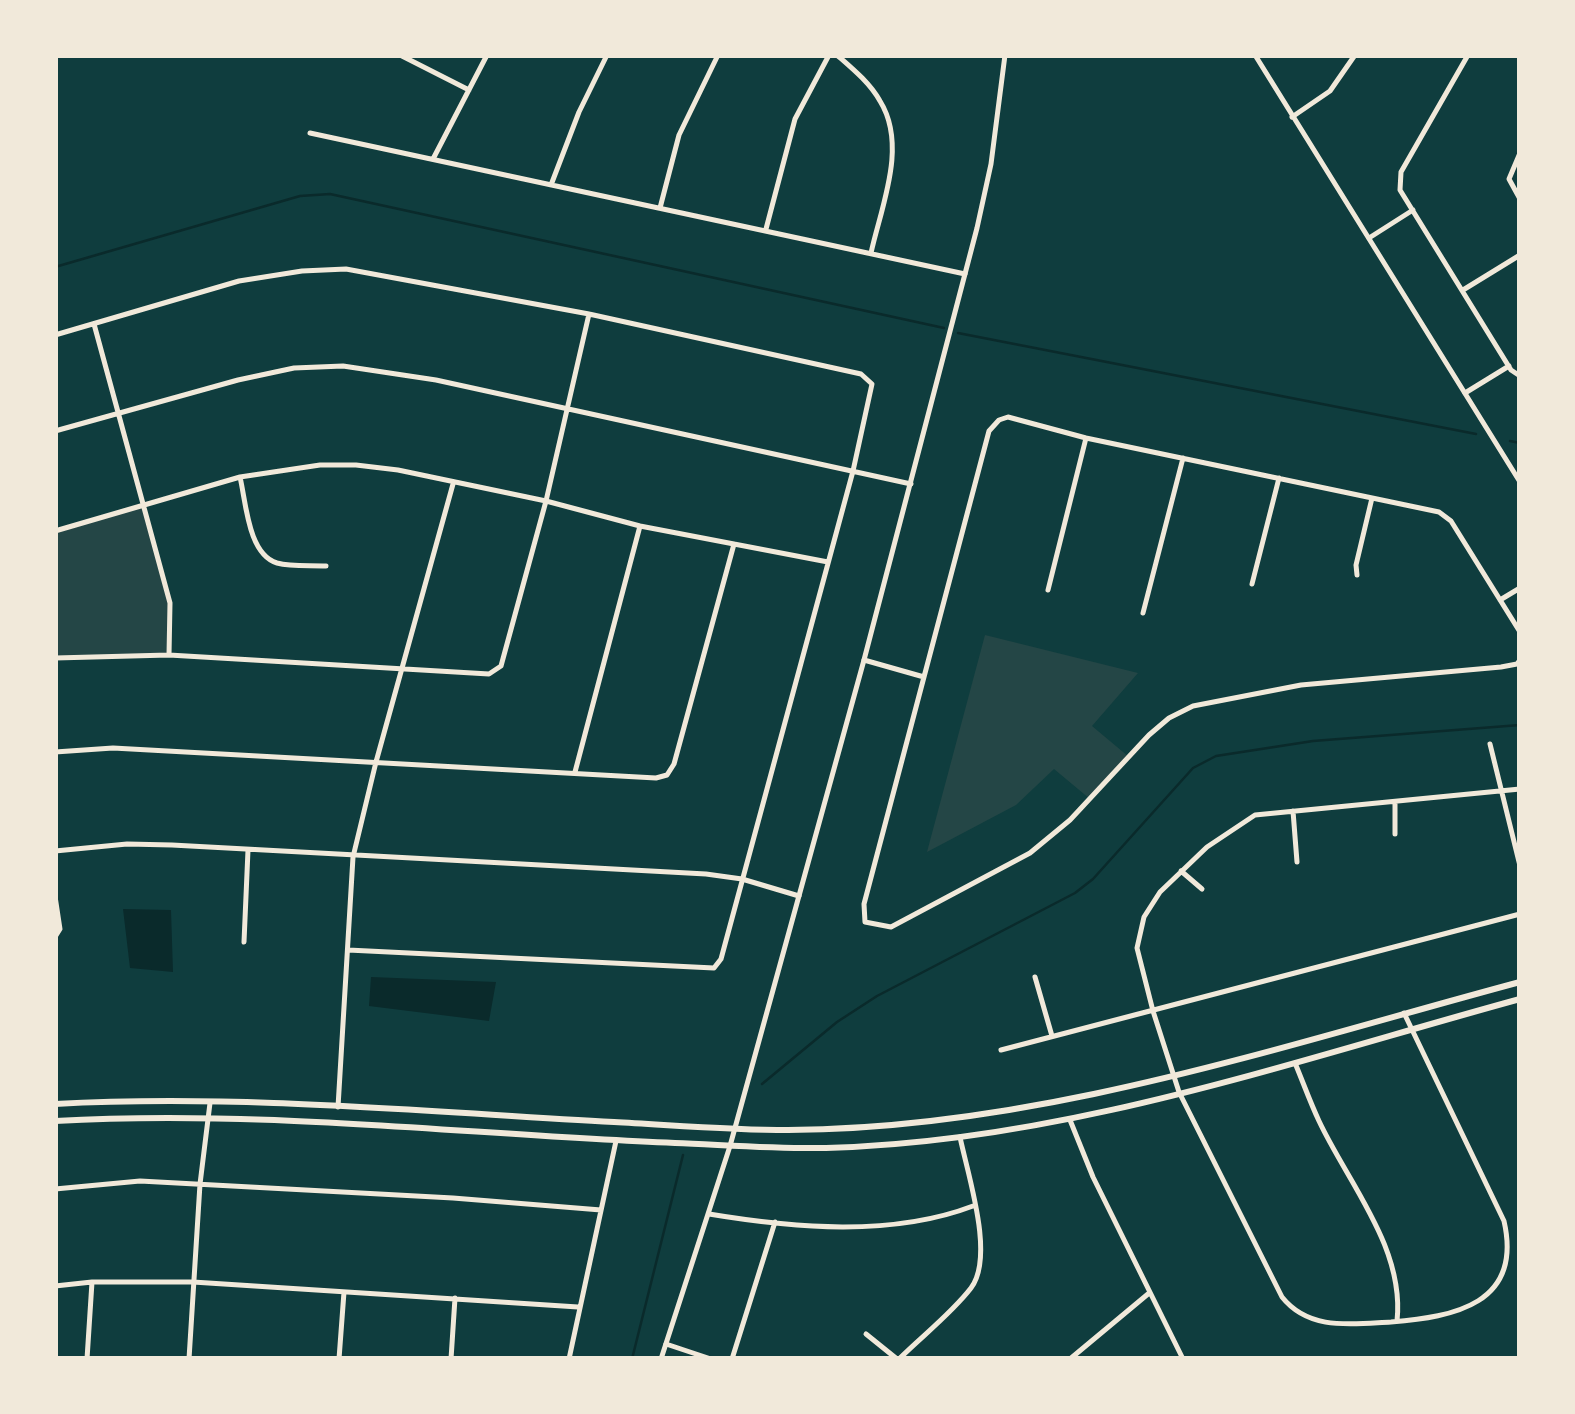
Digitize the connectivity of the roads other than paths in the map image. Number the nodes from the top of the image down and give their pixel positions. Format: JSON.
{"nodes":[{"id":1,"x":400,"y":55,"type":"edge"},
{"id":2,"x":487,"y":55,"type":"edge"},
{"id":3,"x":607,"y":55,"type":"edge"},
{"id":4,"x":718,"y":55,"type":"edge"},
{"id":5,"x":830,"y":55,"type":"edge"},
{"id":6,"x":838,"y":55,"type":"edge"},
{"id":7,"x":1006,"y":55,"type":"edge"},
{"id":8,"x":1255,"y":55,"type":"edge"},
{"id":9,"x":1355,"y":55,"type":"edge"},
{"id":10,"x":1468,"y":55,"type":"edge"},
{"id":11,"x":468,"y":90,"type":"junction"},
{"id":12,"x":1292,"y":116,"type":"junction"},
{"id":13,"x":310,"y":133,"type":"dead end"},
{"id":14,"x":1520,"y":153,"type":"edge"},
{"id":15,"x":432,"y":159,"type":"junction"},
{"id":16,"x":551,"y":184,"type":"junction"},
{"id":17,"x":1520,"y":199,"type":"edge"},
{"id":18,"x":660,"y":208,"type":"junction"},
{"id":19,"x":1413,"y":210,"type":"junction"},
{"id":20,"x":766,"y":230,"type":"junction"},
{"id":21,"x":1369,"y":238,"type":"junction"},
{"id":22,"x":871,"y":254,"type":"junction"},
{"id":23,"x":1520,"y":255,"type":"edge"},
{"id":24,"x":966,"y":274,"type":"junction"},
{"id":25,"x":1462,"y":290,"type":"junction"},
{"id":26,"x":590,"y":314,"type":"junction"},
{"id":27,"x":94,"y":324,"type":"junction"},
{"id":28,"x":55,"y":335,"type":"edge"},
{"id":29,"x":1508,"y":366,"type":"junction"},
{"id":30,"x":1520,"y":376,"type":"edge"},
{"id":31,"x":1465,"y":393,"type":"junction"},
{"id":32,"x":568,"y":408,"type":"junction"},
{"id":33,"x":117,"y":413,"type":"junction"},
{"id":34,"x":55,"y":432,"type":"edge"},
{"id":35,"x":1086,"y":438,"type":"junction"},
{"id":36,"x":1183,"y":458,"type":"junction"},
{"id":37,"x":853,"y":470,"type":"junction"},
{"id":38,"x":240,"y":477,"type":"junction"},
{"id":39,"x":1279,"y":478,"type":"junction"},
{"id":40,"x":1520,"y":482,"type":"edge"},
{"id":41,"x":454,"y":484,"type":"junction"},
{"id":42,"x":911,"y":484,"type":"junction"},
{"id":43,"x":1372,"y":498,"type":"junction"},
{"id":44,"x":546,"y":501,"type":"junction"},
{"id":45,"x":144,"y":506,"type":"junction"},
{"id":46,"x":640,"y":526,"type":"junction"},
{"id":47,"x":55,"y":531,"type":"edge"},
{"id":48,"x":734,"y":544,"type":"junction"},
{"id":49,"x":829,"y":562,"type":"junction"},
{"id":50,"x":326,"y":566,"type":"dead end"},
{"id":51,"x":1358,"y":575,"type":"dead end"},
{"id":52,"x":1252,"y":584,"type":"dead end"},
{"id":53,"x":1520,"y":588,"type":"edge"},
{"id":54,"x":1048,"y":590,"type":"dead end"},
{"id":55,"x":1500,"y":600,"type":"junction"},
{"id":56,"x":1143,"y":613,"type":"dead end"},
{"id":57,"x":1520,"y":632,"type":"edge"},
{"id":58,"x":169,"y":654,"type":"junction"},
{"id":59,"x":55,"y":658,"type":"edge"},
{"id":60,"x":864,"y":660,"type":"junction"},
{"id":61,"x":1520,"y":660,"type":"edge"},
{"id":62,"x":401,"y":671,"type":"junction"},
{"id":63,"x":924,"y":677,"type":"junction"},
{"id":64,"x":1490,"y":744,"type":"dead end"},
{"id":65,"x":55,"y":752,"type":"edge"},
{"id":66,"x":376,"y":762,"type":"junction"},
{"id":67,"x":575,"y":772,"type":"junction"},
{"id":68,"x":1520,"y":790,"type":"edge"},
{"id":69,"x":1504,"y":792,"type":"junction"},
{"id":70,"x":1395,"y":802,"type":"junction"},
{"id":71,"x":1293,"y":811,"type":"junction"},
{"id":72,"x":1395,"y":834,"type":"dead end"},
{"id":73,"x":248,"y":850,"type":"junction"},
{"id":74,"x":55,"y":851,"type":"edge"},
{"id":75,"x":353,"y":858,"type":"junction"},
{"id":76,"x":1297,"y":862,"type":"dead end"},
{"id":77,"x":1520,"y":866,"type":"edge"},
{"id":78,"x":1181,"y":871,"type":"junction"},
{"id":79,"x":742,"y":879,"type":"junction"},
{"id":80,"x":1202,"y":890,"type":"dead end"},
{"id":81,"x":55,"y":896,"type":"edge"},
{"id":82,"x":798,"y":896,"type":"junction"},
{"id":83,"x":1520,"y":914,"type":"edge"},
{"id":84,"x":55,"y":937,"type":"edge"},
{"id":85,"x":244,"y":942,"type":"dead end"},
{"id":86,"x":348,"y":950,"type":"junction"},
{"id":87,"x":1035,"y":977,"type":"dead end"},
{"id":88,"x":1520,"y":982,"type":"edge"},
{"id":89,"x":1520,"y":999,"type":"edge"},
{"id":90,"x":1153,"y":1012,"type":"junction"},
{"id":91,"x":1404,"y":1013,"type":"junction"},
{"id":92,"x":1409,"y":1030,"type":"junction"},
{"id":93,"x":1052,"y":1036,"type":"junction"},
{"id":94,"x":1001,"y":1050,"type":"dead end"},
{"id":95,"x":1295,"y":1063,"type":"junction"},
{"id":96,"x":1173,"y":1074,"type":"junction"},
{"id":97,"x":1178,"y":1092,"type":"junction"},
{"id":98,"x":210,"y":1103,"type":"junction"},
{"id":99,"x":55,"y":1104,"type":"edge"},
{"id":100,"x":338,"y":1107,"type":"junction"},
{"id":101,"x":210,"y":1120,"type":"junction"},
{"id":102,"x":1070,"y":1120,"type":"junction"},
{"id":103,"x":55,"y":1122,"type":"edge"},
{"id":104,"x":734,"y":1128,"type":"junction"},
{"id":105,"x":960,"y":1137,"type":"junction"},
{"id":106,"x":616,"y":1141,"type":"junction"},
{"id":107,"x":730,"y":1146,"type":"junction"},
{"id":108,"x":200,"y":1184,"type":"junction"},
{"id":109,"x":55,"y":1189,"type":"edge"},
{"id":110,"x":974,"y":1206,"type":"junction"},
{"id":111,"x":601,"y":1210,"type":"junction"},
{"id":112,"x":708,"y":1214,"type":"junction"},
{"id":113,"x":775,"y":1222,"type":"junction"},
{"id":114,"x":92,"y":1282,"type":"junction"},
{"id":115,"x":193,"y":1282,"type":"junction"},
{"id":116,"x":55,"y":1286,"type":"edge"},
{"id":117,"x":344,"y":1292,"type":"junction"},
{"id":118,"x":1149,"y":1294,"type":"junction"},
{"id":119,"x":455,"y":1298,"type":"junction"},
{"id":120,"x":578,"y":1307,"type":"junction"},
{"id":121,"x":1397,"y":1321,"type":"junction"},
{"id":122,"x":866,"y":1334,"type":"dead end"},
{"id":123,"x":666,"y":1344,"type":"junction"},
{"id":124,"x":87,"y":1359,"type":"edge"},
{"id":125,"x":189,"y":1359,"type":"edge"},
{"id":126,"x":339,"y":1359,"type":"edge"},
{"id":127,"x":451,"y":1359,"type":"edge"},
{"id":128,"x":568,"y":1359,"type":"edge"},
{"id":129,"x":661,"y":1359,"type":"edge"},
{"id":130,"x":711,"y":1359,"type":"edge"},
{"id":131,"x":732,"y":1359,"type":"edge"},
{"id":132,"x":898,"y":1359,"type":"edge"},
{"id":133,"x":1070,"y":1359,"type":"edge"},
{"id":134,"x":1183,"y":1359,"type":"edge"}],
"edges":[{"from":1,"to":11,"type":"street"},
{"from":2,"to":11,"type":"street"},
{"from":3,"to":16,"type":"street"},
{"from":4,"to":18,"type":"street"},
{"from":5,"to":20,"type":"street"},
{"from":6,"to":22,"type":"street"},
{"from":7,"to":24,"type":"street"},
{"from":8,"to":12,"type":"street"},
{"from":9,"to":12,"type":"street"},
{"from":10,"to":19,"type":"street"},
{"from":11,"to":15,"type":"street"},
{"from":12,"to":21,"type":"street"},
{"from":13,"to":15,"type":"street"},
{"from":14,"to":17,"type":"street"},
{"from":15,"to":16,"type":"street"},
{"from":16,"to":18,"type":"street"},
{"from":18,"to":20,"type":"street"},
{"from":19,"to":21,"type":"street"},
{"from":19,"to":25,"type":"street"},
{"from":20,"to":22,"type":"street"},
{"from":21,"to":31,"type":"street"},
{"from":22,"to":24,"type":"street"},
{"from":23,"to":25,"type":"street"},
{"from":24,"to":42,"type":"street"},
{"from":25,"to":29,"type":"street"},
{"from":26,"to":27,"type":"street"},
{"from":26,"to":32,"type":"street"},
{"from":26,"to":37,"type":"street"},
{"from":27,"to":28,"type":"street"},
{"from":27,"to":33,"type":"street"},
{"from":29,"to":30,"type":"street"},
{"from":29,"to":31,"type":"street"},
{"from":31,"to":40,"type":"street"},
{"from":32,"to":33,"type":"street"},
{"from":32,"to":37,"type":"street"},
{"from":32,"to":44,"type":"street"},
{"from":33,"to":34,"type":"street"},
{"from":33,"to":45,"type":"street"},
{"from":35,"to":36,"type":"street"},
{"from":35,"to":54,"type":"street"},
{"from":35,"to":63,"type":"street"},
{"from":36,"to":39,"type":"street"},
{"from":36,"to":56,"type":"street"},
{"from":37,"to":42,"type":"street"},
{"from":37,"to":49,"type":"street"},
{"from":38,"to":41,"type":"street"},
{"from":38,"to":45,"type":"street"},
{"from":38,"to":50,"type":"street"},
{"from":39,"to":43,"type":"street"},
{"from":39,"to":52,"type":"street"},
{"from":41,"to":44,"type":"street"},
{"from":41,"to":62,"type":"street"},
{"from":42,"to":60,"type":"street"},
{"from":43,"to":51,"type":"street"},
{"from":43,"to":55,"type":"street"},
{"from":44,"to":46,"type":"street"},
{"from":44,"to":62,"type":"street"},
{"from":45,"to":47,"type":"street"},
{"from":45,"to":58,"type":"street"},
{"from":46,"to":48,"type":"street"},
{"from":46,"to":67,"type":"street"},
{"from":48,"to":49,"type":"street"},
{"from":48,"to":67,"type":"street"},
{"from":49,"to":79,"type":"street"},
{"from":53,"to":55,"type":"street"},
{"from":55,"to":57,"type":"street"},
{"from":58,"to":59,"type":"street"},
{"from":58,"to":62,"type":"street"},
{"from":60,"to":63,"type":"street"},
{"from":60,"to":82,"type":"street"},
{"from":61,"to":63,"type":"street"},
{"from":62,"to":66,"type":"street"},
{"from":64,"to":69,"type":"street"},
{"from":65,"to":66,"type":"street"},
{"from":66,"to":67,"type":"street"},
{"from":66,"to":75,"type":"street"},
{"from":68,"to":69,"type":"street"},
{"from":69,"to":70,"type":"street"},
{"from":69,"to":77,"type":"street"},
{"from":70,"to":71,"type":"street"},
{"from":70,"to":72,"type":"street"},
{"from":71,"to":76,"type":"street"},
{"from":71,"to":78,"type":"street"},
{"from":73,"to":74,"type":"street"},
{"from":73,"to":75,"type":"street"},
{"from":73,"to":85,"type":"street"},
{"from":75,"to":79,"type":"street"},
{"from":75,"to":86,"type":"street"},
{"from":78,"to":80,"type":"street"},
{"from":78,"to":90,"type":"street"},
{"from":79,"to":82,"type":"street"},
{"from":79,"to":86,"type":"street"},
{"from":81,"to":84,"type":"street"},
{"from":82,"to":104,"type":"street"},
{"from":83,"to":90,"type":"street"},
{"from":86,"to":100,"type":"street"},
{"from":87,"to":93,"type":"street"},
{"from":88,"to":91,"type":"main road"},
{"from":89,"to":92,"type":"main road"},
{"from":90,"to":93,"type":"street"},
{"from":90,"to":96,"type":"street"},
{"from":91,"to":92,"type":"street"},
{"from":91,"to":96,"type":"main road"},
{"from":92,"to":95,"type":"main road"},
{"from":92,"to":121,"type":"street"},
{"from":93,"to":94,"type":"street"},
{"from":95,"to":97,"type":"main road"},
{"from":95,"to":121,"type":"street"},
{"from":96,"to":97,"type":"street"},
{"from":96,"to":104,"type":"main road"},
{"from":97,"to":102,"type":"main road"},
{"from":97,"to":121,"type":"street"},
{"from":98,"to":99,"type":"main road"},
{"from":98,"to":100,"type":"main road"},
{"from":98,"to":101,"type":"street"},
{"from":100,"to":104,"type":"main road"},
{"from":101,"to":103,"type":"main road"},
{"from":101,"to":106,"type":"main road"},
{"from":101,"to":108,"type":"street"},
{"from":102,"to":105,"type":"main road"},
{"from":102,"to":118,"type":"street"},
{"from":104,"to":107,"type":"street"},
{"from":105,"to":107,"type":"main road"},
{"from":105,"to":110,"type":"street"},
{"from":106,"to":107,"type":"main road"},
{"from":106,"to":111,"type":"street"},
{"from":107,"to":112,"type":"street"},
{"from":108,"to":109,"type":"street"},
{"from":108,"to":111,"type":"street"},
{"from":108,"to":115,"type":"street"},
{"from":110,"to":113,"type":"street"},
{"from":110,"to":132,"type":"street"},
{"from":111,"to":120,"type":"street"},
{"from":112,"to":113,"type":"street"},
{"from":112,"to":123,"type":"street"},
{"from":113,"to":131,"type":"street"},
{"from":114,"to":115,"type":"street"},
{"from":114,"to":116,"type":"street"},
{"from":114,"to":124,"type":"street"},
{"from":115,"to":117,"type":"street"},
{"from":115,"to":125,"type":"street"},
{"from":117,"to":119,"type":"street"},
{"from":117,"to":126,"type":"street"},
{"from":118,"to":133,"type":"street"},
{"from":118,"to":134,"type":"street"},
{"from":119,"to":120,"type":"street"},
{"from":119,"to":127,"type":"street"},
{"from":120,"to":128,"type":"street"},
{"from":122,"to":132,"type":"street"},
{"from":123,"to":129,"type":"street"},
{"from":123,"to":130,"type":"street"}]}
